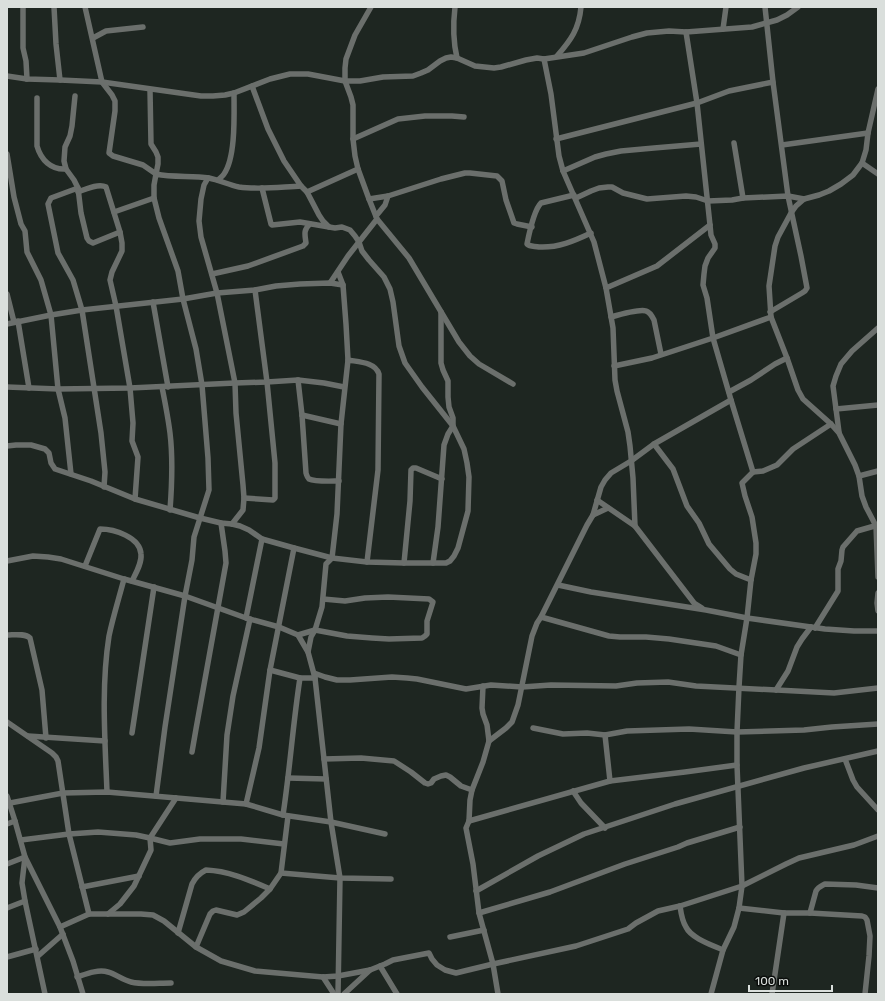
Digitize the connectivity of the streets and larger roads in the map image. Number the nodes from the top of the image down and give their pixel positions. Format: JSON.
{"nodes":[{"id":1,"x":23,"y":7,"type":"edge"},
{"id":2,"x":54,"y":7,"type":"edge"},
{"id":3,"x":85,"y":7,"type":"edge"},
{"id":4,"x":370,"y":7,"type":"edge"},
{"id":5,"x":455,"y":7,"type":"edge"},
{"id":6,"x":581,"y":7,"type":"edge"},
{"id":7,"x":726,"y":7,"type":"edge"},
{"id":8,"x":765,"y":7,"type":"edge"},
{"id":9,"x":798,"y":7,"type":"edge"},
{"id":10,"x":767,"y":24,"type":"junction"},
{"id":11,"x":142,"y":27,"type":"dead end"},
{"id":12,"x":723,"y":29,"type":"junction"},
{"id":13,"x":686,"y":32,"type":"junction"},
{"id":14,"x":93,"y":38,"type":"junction"},
{"id":15,"x":558,"y":56,"type":"junction"},
{"id":16,"x":457,"y":58,"type":"junction"},
{"id":17,"x":544,"y":59,"type":"junction"},
{"id":18,"x":7,"y":76,"type":"edge"},
{"id":19,"x":27,"y":79,"type":"junction"},
{"id":20,"x":60,"y":80,"type":"junction"},
{"id":21,"x":345,"y":81,"type":"junction"},
{"id":22,"x":102,"y":82,"type":"junction"},
{"id":23,"x":773,"y":82,"type":"junction"},
{"id":24,"x":252,"y":86,"type":"junction"},
{"id":25,"x":878,"y":89,"type":"edge"},
{"id":26,"x":150,"y":90,"type":"junction"},
{"id":27,"x":234,"y":94,"type":"junction"},
{"id":28,"x":75,"y":96,"type":"dead end"},
{"id":29,"x":37,"y":98,"type":"dead end"},
{"id":30,"x":697,"y":103,"type":"junction"},
{"id":31,"x":875,"y":114,"type":"edge"},
{"id":32,"x":464,"y":117,"type":"dead end"},
{"id":33,"x":868,"y":133,"type":"junction"},
{"id":34,"x":353,"y":139,"type":"junction"},
{"id":35,"x":556,"y":139,"type":"junction"},
{"id":36,"x":734,"y":143,"type":"dead end"},
{"id":37,"x":701,"y":144,"type":"junction"},
{"id":38,"x":782,"y":144,"type":"junction"},
{"id":39,"x":7,"y":154,"type":"edge"},
{"id":40,"x":862,"y":163,"type":"junction"},
{"id":41,"x":66,"y":169,"type":"junction"},
{"id":42,"x":358,"y":169,"type":"junction"},
{"id":43,"x":564,"y":171,"type":"junction"},
{"id":44,"x":156,"y":174,"type":"junction"},
{"id":45,"x":878,"y":174,"type":"edge"},
{"id":46,"x":208,"y":178,"type":"junction"},
{"id":47,"x":218,"y":180,"type":"junction"},
{"id":48,"x":301,"y":186,"type":"junction"},
{"id":49,"x":262,"y":188,"type":"junction"},
{"id":50,"x":707,"y":189,"type":"junction"},
{"id":51,"x":78,"y":190,"type":"junction"},
{"id":52,"x":307,"y":192,"type":"junction"},
{"id":53,"x":388,"y":196,"type":"junction"},
{"id":54,"x":788,"y":196,"type":"junction"},
{"id":55,"x":575,"y":197,"type":"junction"},
{"id":56,"x":696,"y":197,"type":"junction"},
{"id":57,"x":154,"y":198,"type":"junction"},
{"id":58,"x":743,"y":198,"type":"junction"},
{"id":59,"x":369,"y":199,"type":"junction"},
{"id":60,"x":804,"y":199,"type":"junction"},
{"id":61,"x":708,"y":201,"type":"junction"},
{"id":62,"x":114,"y":212,"type":"junction"},
{"id":63,"x":791,"y":213,"type":"junction"},
{"id":64,"x":376,"y":217,"type":"junction"},
{"id":65,"x":310,"y":224,"type":"junction"},
{"id":66,"x":710,"y":225,"type":"junction"},
{"id":67,"x":329,"y":227,"type":"junction"},
{"id":68,"x":532,"y":227,"type":"junction"},
{"id":69,"x":120,"y":232,"type":"junction"},
{"id":70,"x":591,"y":233,"type":"junction"},
{"id":71,"x":359,"y":242,"type":"junction"},
{"id":72,"x":338,"y":272,"type":"junction"},
{"id":73,"x":212,"y":274,"type":"junction"},
{"id":74,"x":330,"y":283,"type":"junction"},
{"id":75,"x":343,"y":285,"type":"junction"},
{"id":76,"x":606,"y":288,"type":"junction"},
{"id":77,"x":255,"y":290,"type":"junction"},
{"id":78,"x":217,"y":293,"type":"junction"},
{"id":79,"x":7,"y":294,"type":"edge"},
{"id":80,"x":183,"y":299,"type":"junction"},
{"id":81,"x":153,"y":302,"type":"junction"},
{"id":82,"x":116,"y":306,"type":"junction"},
{"id":83,"x":82,"y":310,"type":"junction"},
{"id":84,"x":441,"y":311,"type":"junction"},
{"id":85,"x":771,"y":314,"type":"junction"},
{"id":86,"x":51,"y":315,"type":"junction"},
{"id":87,"x":611,"y":316,"type":"junction"},
{"id":88,"x":16,"y":322,"type":"junction"},
{"id":89,"x":7,"y":324,"type":"edge"},
{"id":90,"x":878,"y":328,"type":"edge"},
{"id":91,"x":714,"y":338,"type":"junction"},
{"id":92,"x":661,"y":354,"type":"junction"},
{"id":93,"x":787,"y":358,"type":"junction"},
{"id":94,"x":348,"y":360,"type":"junction"},
{"id":95,"x":614,"y":366,"type":"junction"},
{"id":96,"x":298,"y":380,"type":"junction"},
{"id":97,"x":267,"y":382,"type":"junction"},
{"id":98,"x":235,"y":383,"type":"junction"},
{"id":99,"x":513,"y":384,"type":"dead end"},
{"id":100,"x":202,"y":385,"type":"junction"},
{"id":101,"x":7,"y":387,"type":"edge"},
{"id":102,"x":165,"y":387,"type":"junction"},
{"id":103,"x":344,"y":387,"type":"junction"},
{"id":104,"x":29,"y":388,"type":"junction"},
{"id":105,"x":130,"y":388,"type":"junction"},
{"id":106,"x":94,"y":389,"type":"junction"},
{"id":107,"x":58,"y":390,"type":"junction"},
{"id":108,"x":729,"y":392,"type":"junction"},
{"id":109,"x":731,"y":400,"type":"junction"},
{"id":110,"x":878,"y":405,"type":"edge"},
{"id":111,"x":836,"y":409,"type":"junction"},
{"id":112,"x":302,"y":415,"type":"junction"},
{"id":113,"x":341,"y":424,"type":"junction"},
{"id":114,"x":831,"y":424,"type":"junction"},
{"id":115,"x":453,"y":426,"type":"junction"},
{"id":116,"x":839,"y":432,"type":"junction"},
{"id":117,"x":654,"y":444,"type":"junction"},
{"id":118,"x":7,"y":446,"type":"edge"},
{"id":119,"x":631,"y":461,"type":"junction"},
{"id":120,"x":878,"y":471,"type":"edge"},
{"id":121,"x":753,"y":472,"type":"junction"},
{"id":122,"x":71,"y":474,"type":"junction"},
{"id":123,"x":859,"y":476,"type":"junction"},
{"id":124,"x":442,"y":479,"type":"junction"},
{"id":125,"x":339,"y":481,"type":"junction"},
{"id":126,"x":104,"y":487,"type":"junction"},
{"id":127,"x":244,"y":498,"type":"junction"},
{"id":128,"x":135,"y":499,"type":"junction"},
{"id":129,"x":597,"y":500,"type":"junction"},
{"id":130,"x":608,"y":508,"type":"junction"},
{"id":131,"x":170,"y":510,"type":"junction"},
{"id":132,"x":593,"y":515,"type":"junction"},
{"id":133,"x":200,"y":518,"type":"junction"},
{"id":134,"x":221,"y":523,"type":"junction"},
{"id":135,"x":232,"y":524,"type":"junction"},
{"id":136,"x":877,"y":525,"type":"edge"},
{"id":137,"x":635,"y":526,"type":"junction"},
{"id":138,"x":262,"y":539,"type":"junction"},
{"id":139,"x":294,"y":548,"type":"junction"},
{"id":140,"x":332,"y":558,"type":"junction"},
{"id":141,"x":7,"y":561,"type":"edge"},
{"id":142,"x":367,"y":562,"type":"junction"},
{"id":143,"x":404,"y":563,"type":"junction"},
{"id":144,"x":433,"y":563,"type":"junction"},
{"id":145,"x":85,"y":566,"type":"junction"},
{"id":146,"x":878,"y":577,"type":"edge"},
{"id":147,"x":124,"y":579,"type":"junction"},
{"id":148,"x":750,"y":580,"type":"junction"},
{"id":149,"x":132,"y":581,"type":"junction"},
{"id":150,"x":558,"y":585,"type":"junction"},
{"id":151,"x":154,"y":587,"type":"junction"},
{"id":152,"x":878,"y":593,"type":"edge"},
{"id":153,"x":185,"y":596,"type":"junction"},
{"id":154,"x":323,"y":599,"type":"junction"},
{"id":155,"x":217,"y":608,"type":"junction"},
{"id":156,"x":706,"y":610,"type":"junction"},
{"id":157,"x":878,"y":612,"type":"edge"},
{"id":158,"x":541,"y":617,"type":"junction"},
{"id":159,"x":248,"y":618,"type":"junction"},
{"id":160,"x":747,"y":618,"type":"junction"},
{"id":161,"x":279,"y":627,"type":"junction"},
{"id":162,"x":813,"y":628,"type":"junction"},
{"id":163,"x":315,"y":630,"type":"junction"},
{"id":164,"x":878,"y":631,"type":"edge"},
{"id":165,"x":7,"y":635,"type":"edge"},
{"id":166,"x":298,"y":635,"type":"junction"},
{"id":167,"x":308,"y":652,"type":"junction"},
{"id":168,"x":741,"y":655,"type":"junction"},
{"id":169,"x":270,"y":670,"type":"junction"},
{"id":170,"x":315,"y":676,"type":"junction"},
{"id":171,"x":300,"y":678,"type":"junction"},
{"id":172,"x":483,"y":686,"type":"junction"},
{"id":173,"x":522,"y":687,"type":"junction"},
{"id":174,"x":739,"y":687,"type":"junction"},
{"id":175,"x":878,"y":688,"type":"edge"},
{"id":176,"x":776,"y":690,"type":"junction"},
{"id":177,"x":7,"y":722,"type":"edge"},
{"id":178,"x":878,"y":724,"type":"edge"},
{"id":179,"x":533,"y":728,"type":"dead end"},
{"id":180,"x":737,"y":732,"type":"junction"},
{"id":181,"x":132,"y":733,"type":"dead end"},
{"id":182,"x":605,"y":735,"type":"junction"},
{"id":183,"x":28,"y":736,"type":"junction"},
{"id":184,"x":46,"y":738,"type":"junction"},
{"id":185,"x":105,"y":741,"type":"junction"},
{"id":186,"x":489,"y":741,"type":"junction"},
{"id":187,"x":878,"y":751,"type":"edge"},
{"id":188,"x":192,"y":752,"type":"dead end"},
{"id":189,"x":324,"y":759,"type":"junction"},
{"id":190,"x":845,"y":759,"type":"junction"},
{"id":191,"x":737,"y":765,"type":"junction"},
{"id":192,"x":288,"y":778,"type":"junction"},
{"id":193,"x":326,"y":779,"type":"junction"},
{"id":194,"x":610,"y":781,"type":"junction"},
{"id":195,"x":738,"y":787,"type":"junction"},
{"id":196,"x":472,"y":790,"type":"junction"},
{"id":197,"x":573,"y":791,"type":"junction"},
{"id":198,"x":107,"y":792,"type":"junction"},
{"id":199,"x":63,"y":793,"type":"junction"},
{"id":200,"x":7,"y":796,"type":"edge"},
{"id":201,"x":156,"y":796,"type":"junction"},
{"id":202,"x":176,"y":798,"type":"junction"},
{"id":203,"x":222,"y":802,"type":"junction"},
{"id":204,"x":10,"y":803,"type":"junction"},
{"id":205,"x":246,"y":804,"type":"junction"},
{"id":206,"x":878,"y":810,"type":"edge"},
{"id":207,"x":285,"y":815,"type":"junction"},
{"id":208,"x":15,"y":821,"type":"junction"},
{"id":209,"x":469,"y":821,"type":"junction"},
{"id":210,"x":331,"y":822,"type":"junction"},
{"id":211,"x":7,"y":824,"type":"edge"},
{"id":212,"x":740,"y":827,"type":"junction"},
{"id":213,"x":605,"y":828,"type":"junction"},
{"id":214,"x":69,"y":834,"type":"junction"},
{"id":215,"x":385,"y":834,"type":"dead end"},
{"id":216,"x":878,"y":836,"type":"edge"},
{"id":217,"x":150,"y":838,"type":"junction"},
{"id":218,"x":21,"y":840,"type":"junction"},
{"id":219,"x":284,"y":844,"type":"junction"},
{"id":220,"x":25,"y":857,"type":"junction"},
{"id":221,"x":7,"y":864,"type":"edge"},
{"id":222,"x":281,"y":874,"type":"junction"},
{"id":223,"x":138,"y":876,"type":"junction"},
{"id":224,"x":340,"y":878,"type":"junction"},
{"id":225,"x":391,"y":878,"type":"dead end"},
{"id":226,"x":742,"y":886,"type":"junction"},
{"id":227,"x":82,"y":887,"type":"junction"},
{"id":228,"x":878,"y":888,"type":"edge"},
{"id":229,"x":270,"y":889,"type":"junction"},
{"id":230,"x":476,"y":891,"type":"junction"},
{"id":231,"x":25,"y":901,"type":"junction"},
{"id":232,"x":680,"y":906,"type":"junction"},
{"id":233,"x":7,"y":908,"type":"edge"},
{"id":234,"x":738,"y":908,"type":"junction"},
{"id":235,"x":480,"y":913,"type":"junction"},
{"id":236,"x":784,"y":913,"type":"junction"},
{"id":237,"x":810,"y":913,"type":"junction"},
{"id":238,"x":89,"y":914,"type":"junction"},
{"id":239,"x":107,"y":914,"type":"junction"},
{"id":240,"x":60,"y":927,"type":"junction"},
{"id":241,"x":484,"y":930,"type":"junction"},
{"id":242,"x":178,"y":933,"type":"junction"},
{"id":243,"x":63,"y":934,"type":"junction"},
{"id":244,"x":450,"y":937,"type":"dead end"},
{"id":245,"x":196,"y":947,"type":"junction"},
{"id":246,"x":36,"y":949,"type":"junction"},
{"id":247,"x":723,"y":950,"type":"junction"},
{"id":248,"x":38,"y":956,"type":"junction"},
{"id":249,"x":7,"y":957,"type":"edge"},
{"id":250,"x":493,"y":964,"type":"junction"},
{"id":251,"x":380,"y":966,"type":"junction"},
{"id":252,"x":370,"y":970,"type":"junction"},
{"id":253,"x":338,"y":976,"type":"junction"},
{"id":254,"x":77,"y":977,"type":"junction"},
{"id":255,"x":323,"y":977,"type":"junction"},
{"id":256,"x":171,"y":983,"type":"dead end"},
{"id":257,"x":45,"y":994,"type":"edge"},
{"id":258,"x":83,"y":994,"type":"edge"},
{"id":259,"x":334,"y":994,"type":"edge"},
{"id":260,"x":338,"y":994,"type":"edge"},
{"id":261,"x":344,"y":994,"type":"edge"},
{"id":262,"x":397,"y":994,"type":"edge"},
{"id":263,"x":498,"y":994,"type":"edge"},
{"id":264,"x":711,"y":994,"type":"edge"},
{"id":265,"x":772,"y":994,"type":"edge"},
{"id":266,"x":865,"y":994,"type":"edge"}],
"edges":[{"from":1,"to":19,"type":"street"},
{"from":2,"to":20,"type":"street"},
{"from":3,"to":14,"type":"street"},
{"from":4,"to":21,"type":"street"},
{"from":5,"to":16,"type":"street"},
{"from":6,"to":15,"type":"street"},
{"from":7,"to":12,"type":"street"},
{"from":8,"to":10,"type":"street"},
{"from":9,"to":10,"type":"street"},
{"from":10,"to":12,"type":"street"},
{"from":10,"to":23,"type":"street"},
{"from":11,"to":14,"type":"street"},
{"from":12,"to":13,"type":"street"},
{"from":13,"to":15,"type":"street"},
{"from":13,"to":30,"type":"street"},
{"from":14,"to":22,"type":"street"},
{"from":15,"to":17,"type":"street"},
{"from":16,"to":17,"type":"street"},
{"from":16,"to":21,"type":"street"},
{"from":17,"to":35,"type":"street"},
{"from":18,"to":19,"type":"street"},
{"from":19,"to":20,"type":"street"},
{"from":20,"to":22,"type":"street"},
{"from":21,"to":24,"type":"street"},
{"from":21,"to":34,"type":"street"},
{"from":22,"to":26,"type":"street"},
{"from":22,"to":44,"type":"street"},
{"from":23,"to":30,"type":"street"},
{"from":23,"to":38,"type":"street"},
{"from":24,"to":27,"type":"street"},
{"from":24,"to":48,"type":"street"},
{"from":25,"to":31,"type":"street"},
{"from":26,"to":27,"type":"street"},
{"from":26,"to":44,"type":"street"},
{"from":27,"to":47,"type":"street"},
{"from":28,"to":41,"type":"street"},
{"from":29,"to":41,"type":"street"},
{"from":30,"to":35,"type":"street"},
{"from":30,"to":37,"type":"street"},
{"from":31,"to":33,"type":"street"},
{"from":32,"to":34,"type":"street"},
{"from":33,"to":38,"type":"street"},
{"from":33,"to":40,"type":"street"},
{"from":34,"to":42,"type":"street"},
{"from":35,"to":43,"type":"street"},
{"from":36,"to":58,"type":"street"},
{"from":37,"to":43,"type":"street"},
{"from":37,"to":50,"type":"street"},
{"from":38,"to":54,"type":"street"},
{"from":39,"to":86,"type":"street"},
{"from":40,"to":45,"type":"street"},
{"from":40,"to":60,"type":"street"},
{"from":41,"to":51,"type":"street"},
{"from":42,"to":52,"type":"street"},
{"from":42,"to":59,"type":"street"},
{"from":43,"to":55,"type":"street"},
{"from":44,"to":46,"type":"street"},
{"from":44,"to":57,"type":"street"},
{"from":46,"to":47,"type":"street"},
{"from":46,"to":73,"type":"street"},
{"from":47,"to":49,"type":"street"},
{"from":48,"to":49,"type":"street"},
{"from":48,"to":52,"type":"street"},
{"from":49,"to":65,"type":"street"},
{"from":50,"to":56,"type":"street"},
{"from":50,"to":61,"type":"street"},
{"from":51,"to":62,"type":"street"},
{"from":51,"to":69,"type":"street"},
{"from":51,"to":83,"type":"street"},
{"from":52,"to":67,"type":"street"},
{"from":53,"to":59,"type":"street"},
{"from":53,"to":64,"type":"street"},
{"from":53,"to":68,"type":"street"},
{"from":54,"to":58,"type":"street"},
{"from":54,"to":60,"type":"street"},
{"from":54,"to":63,"type":"street"},
{"from":55,"to":56,"type":"street"},
{"from":55,"to":68,"type":"street"},
{"from":55,"to":70,"type":"street"},
{"from":56,"to":61,"type":"street"},
{"from":57,"to":62,"type":"street"},
{"from":57,"to":80,"type":"street"},
{"from":58,"to":61,"type":"street"},
{"from":59,"to":64,"type":"street"},
{"from":60,"to":63,"type":"street"},
{"from":61,"to":66,"type":"street"},
{"from":62,"to":69,"type":"street"},
{"from":63,"to":85,"type":"street"},
{"from":63,"to":85,"type":"street"},
{"from":64,"to":71,"type":"street"},
{"from":64,"to":84,"type":"street"},
{"from":65,"to":67,"type":"street"},
{"from":65,"to":73,"type":"street"},
{"from":66,"to":76,"type":"street"},
{"from":66,"to":91,"type":"street"},
{"from":67,"to":71,"type":"street"},
{"from":68,"to":70,"type":"street"},
{"from":69,"to":82,"type":"street"},
{"from":70,"to":76,"type":"street"},
{"from":71,"to":72,"type":"street"},
{"from":71,"to":115,"type":"street"},
{"from":72,"to":74,"type":"street"},
{"from":72,"to":75,"type":"street"},
{"from":73,"to":78,"type":"street"},
{"from":74,"to":75,"type":"street"},
{"from":74,"to":77,"type":"street"},
{"from":75,"to":94,"type":"street"},
{"from":76,"to":87,"type":"street"},
{"from":77,"to":78,"type":"street"},
{"from":77,"to":97,"type":"street"},
{"from":78,"to":80,"type":"street"},
{"from":78,"to":98,"type":"street"},
{"from":79,"to":88,"type":"street"},
{"from":80,"to":81,"type":"street"},
{"from":80,"to":100,"type":"street"},
{"from":81,"to":82,"type":"street"},
{"from":81,"to":102,"type":"street"},
{"from":82,"to":83,"type":"street"},
{"from":82,"to":105,"type":"street"},
{"from":83,"to":86,"type":"street"},
{"from":83,"to":106,"type":"street"},
{"from":84,"to":99,"type":"street"},
{"from":84,"to":115,"type":"street"},
{"from":85,"to":91,"type":"street"},
{"from":85,"to":93,"type":"street"},
{"from":86,"to":88,"type":"street"},
{"from":86,"to":107,"type":"street"},
{"from":87,"to":92,"type":"street"},
{"from":87,"to":95,"type":"street"},
{"from":88,"to":89,"type":"street"},
{"from":88,"to":104,"type":"street"},
{"from":90,"to":111,"type":"street"},
{"from":91,"to":92,"type":"street"},
{"from":91,"to":108,"type":"street"},
{"from":92,"to":95,"type":"street"},
{"from":93,"to":108,"type":"street"},
{"from":93,"to":114,"type":"street"},
{"from":94,"to":103,"type":"street"},
{"from":94,"to":142,"type":"street"},
{"from":95,"to":119,"type":"street"},
{"from":96,"to":97,"type":"street"},
{"from":96,"to":103,"type":"street"},
{"from":96,"to":112,"type":"street"},
{"from":97,"to":98,"type":"street"},
{"from":97,"to":127,"type":"street"},
{"from":98,"to":100,"type":"street"},
{"from":98,"to":127,"type":"street"},
{"from":100,"to":102,"type":"street"},
{"from":100,"to":133,"type":"street"},
{"from":101,"to":104,"type":"street"},
{"from":102,"to":105,"type":"street"},
{"from":102,"to":131,"type":"street"},
{"from":103,"to":113,"type":"street"},
{"from":104,"to":107,"type":"street"},
{"from":105,"to":106,"type":"street"},
{"from":105,"to":128,"type":"street"},
{"from":106,"to":107,"type":"street"},
{"from":106,"to":126,"type":"street"},
{"from":107,"to":122,"type":"street"},
{"from":108,"to":109,"type":"street"},
{"from":109,"to":117,"type":"street"},
{"from":109,"to":121,"type":"street"},
{"from":110,"to":111,"type":"street"},
{"from":111,"to":116,"type":"street"},
{"from":112,"to":113,"type":"street"},
{"from":112,"to":125,"type":"street"},
{"from":113,"to":125,"type":"street"},
{"from":114,"to":116,"type":"street"},
{"from":114,"to":121,"type":"street"},
{"from":115,"to":124,"type":"street"},
{"from":115,"to":144,"type":"street"},
{"from":116,"to":123,"type":"street"},
{"from":117,"to":119,"type":"street"},
{"from":117,"to":148,"type":"street"},
{"from":118,"to":122,"type":"street"},
{"from":119,"to":129,"type":"street"},
{"from":119,"to":137,"type":"street"},
{"from":120,"to":123,"type":"street"},
{"from":121,"to":148,"type":"street"},
{"from":122,"to":126,"type":"street"},
{"from":123,"to":136,"type":"street"},
{"from":124,"to":143,"type":"street"},
{"from":124,"to":144,"type":"street"},
{"from":125,"to":140,"type":"street"},
{"from":126,"to":128,"type":"street"},
{"from":127,"to":135,"type":"street"},
{"from":128,"to":131,"type":"street"},
{"from":129,"to":130,"type":"street"},
{"from":129,"to":132,"type":"street"},
{"from":130,"to":132,"type":"street"},
{"from":130,"to":137,"type":"street"},
{"from":131,"to":133,"type":"street"},
{"from":132,"to":150,"type":"street"},
{"from":133,"to":134,"type":"street"},
{"from":133,"to":153,"type":"street"},
{"from":134,"to":135,"type":"street"},
{"from":134,"to":155,"type":"street"},
{"from":135,"to":138,"type":"street"},
{"from":136,"to":146,"type":"street"},
{"from":136,"to":162,"type":"street"},
{"from":137,"to":156,"type":"street"},
{"from":138,"to":139,"type":"street"},
{"from":138,"to":159,"type":"street"},
{"from":139,"to":140,"type":"street"},
{"from":139,"to":161,"type":"street"},
{"from":140,"to":142,"type":"street"},
{"from":140,"to":154,"type":"street"},
{"from":141,"to":145,"type":"street"},
{"from":142,"to":143,"type":"street"},
{"from":143,"to":144,"type":"street"},
{"from":145,"to":147,"type":"street"},
{"from":145,"to":149,"type":"street"},
{"from":147,"to":149,"type":"street"},
{"from":147,"to":185,"type":"street"},
{"from":148,"to":160,"type":"street"},
{"from":149,"to":151,"type":"street"},
{"from":150,"to":156,"type":"street"},
{"from":150,"to":158,"type":"street"},
{"from":151,"to":153,"type":"street"},
{"from":151,"to":181,"type":"street"},
{"from":152,"to":157,"type":"street"},
{"from":153,"to":155,"type":"street"},
{"from":153,"to":201,"type":"street"},
{"from":154,"to":163,"type":"street"},
{"from":154,"to":163,"type":"street"},
{"from":155,"to":159,"type":"street"},
{"from":155,"to":188,"type":"street"},
{"from":156,"to":160,"type":"street"},
{"from":158,"to":168,"type":"street"},
{"from":158,"to":173,"type":"street"},
{"from":159,"to":161,"type":"street"},
{"from":159,"to":203,"type":"street"},
{"from":160,"to":162,"type":"street"},
{"from":160,"to":168,"type":"street"},
{"from":161,"to":166,"type":"street"},
{"from":161,"to":169,"type":"street"},
{"from":162,"to":164,"type":"street"},
{"from":162,"to":176,"type":"street"},
{"from":163,"to":166,"type":"street"},
{"from":163,"to":167,"type":"street"},
{"from":165,"to":184,"type":"street"},
{"from":166,"to":167,"type":"street"},
{"from":167,"to":170,"type":"street"},
{"from":168,"to":174,"type":"street"},
{"from":169,"to":171,"type":"street"},
{"from":169,"to":205,"type":"street"},
{"from":170,"to":171,"type":"street"},
{"from":170,"to":172,"type":"street"},
{"from":170,"to":189,"type":"street"},
{"from":171,"to":192,"type":"street"},
{"from":172,"to":173,"type":"street"},
{"from":172,"to":186,"type":"street"},
{"from":173,"to":174,"type":"street"},
{"from":173,"to":186,"type":"street"},
{"from":174,"to":176,"type":"street"},
{"from":174,"to":180,"type":"street"},
{"from":175,"to":176,"type":"street"},
{"from":177,"to":183,"type":"street"},
{"from":178,"to":180,"type":"street"},
{"from":179,"to":182,"type":"street"},
{"from":180,"to":182,"type":"street"},
{"from":180,"to":191,"type":"street"},
{"from":182,"to":194,"type":"street"},
{"from":183,"to":184,"type":"street"},
{"from":183,"to":199,"type":"street"},
{"from":184,"to":185,"type":"street"},
{"from":185,"to":198,"type":"street"},
{"from":186,"to":196,"type":"street"},
{"from":187,"to":190,"type":"street"},
{"from":189,"to":193,"type":"street"},
{"from":189,"to":196,"type":"street"},
{"from":190,"to":195,"type":"street"},
{"from":190,"to":206,"type":"street"},
{"from":191,"to":194,"type":"street"},
{"from":191,"to":195,"type":"street"},
{"from":192,"to":193,"type":"street"},
{"from":192,"to":207,"type":"street"},
{"from":193,"to":210,"type":"street"},
{"from":194,"to":197,"type":"street"},
{"from":195,"to":212,"type":"street"},
{"from":195,"to":213,"type":"street"},
{"from":196,"to":209,"type":"street"},
{"from":197,"to":209,"type":"street"},
{"from":197,"to":213,"type":"street"},
{"from":198,"to":199,"type":"street"},
{"from":198,"to":201,"type":"street"},
{"from":199,"to":204,"type":"street"},
{"from":199,"to":214,"type":"street"},
{"from":200,"to":204,"type":"street"},
{"from":201,"to":202,"type":"street"},
{"from":202,"to":203,"type":"street"},
{"from":202,"to":217,"type":"street"},
{"from":203,"to":205,"type":"street"},
{"from":204,"to":208,"type":"street"},
{"from":205,"to":207,"type":"street"},
{"from":207,"to":210,"type":"street"},
{"from":207,"to":219,"type":"street"},
{"from":208,"to":211,"type":"street"},
{"from":208,"to":218,"type":"street"},
{"from":209,"to":230,"type":"street"},
{"from":210,"to":215,"type":"street"},
{"from":210,"to":224,"type":"street"},
{"from":212,"to":226,"type":"street"},
{"from":212,"to":235,"type":"street"},
{"from":213,"to":230,"type":"street"},
{"from":214,"to":217,"type":"street"},
{"from":214,"to":218,"type":"street"},
{"from":214,"to":227,"type":"street"},
{"from":216,"to":226,"type":"street"},
{"from":217,"to":219,"type":"street"},
{"from":217,"to":223,"type":"street"},
{"from":218,"to":220,"type":"street"},
{"from":219,"to":222,"type":"street"},
{"from":220,"to":221,"type":"street"},
{"from":220,"to":231,"type":"street"},
{"from":220,"to":240,"type":"street"},
{"from":222,"to":224,"type":"street"},
{"from":222,"to":229,"type":"street"},
{"from":223,"to":227,"type":"street"},
{"from":223,"to":239,"type":"street"},
{"from":224,"to":225,"type":"street"},
{"from":224,"to":253,"type":"street"},
{"from":226,"to":232,"type":"street"},
{"from":226,"to":234,"type":"street"},
{"from":227,"to":238,"type":"street"},
{"from":228,"to":237,"type":"street"},
{"from":229,"to":242,"type":"street"},
{"from":229,"to":245,"type":"street"},
{"from":230,"to":235,"type":"street"},
{"from":231,"to":233,"type":"street"},
{"from":231,"to":246,"type":"street"},
{"from":232,"to":247,"type":"street"},
{"from":232,"to":250,"type":"street"},
{"from":234,"to":236,"type":"street"},
{"from":234,"to":247,"type":"street"},
{"from":235,"to":241,"type":"street"},
{"from":236,"to":237,"type":"street"},
{"from":236,"to":265,"type":"street"},
{"from":237,"to":266,"type":"street"},
{"from":238,"to":239,"type":"street"},
{"from":238,"to":240,"type":"street"},
{"from":239,"to":242,"type":"street"},
{"from":240,"to":243,"type":"street"},
{"from":241,"to":244,"type":"street"},
{"from":241,"to":250,"type":"street"},
{"from":242,"to":245,"type":"street"},
{"from":243,"to":248,"type":"street"},
{"from":243,"to":254,"type":"street"},
{"from":245,"to":255,"type":"street"},
{"from":246,"to":248,"type":"street"},
{"from":246,"to":249,"type":"street"},
{"from":247,"to":264,"type":"street"},
{"from":248,"to":257,"type":"street"},
{"from":250,"to":251,"type":"street"},
{"from":250,"to":263,"type":"street"},
{"from":251,"to":252,"type":"street"},
{"from":251,"to":262,"type":"street"},
{"from":252,"to":253,"type":"street"},
{"from":252,"to":261,"type":"street"},
{"from":253,"to":255,"type":"street"},
{"from":253,"to":260,"type":"street"},
{"from":254,"to":256,"type":"street"},
{"from":254,"to":258,"type":"street"},
{"from":255,"to":259,"type":"street"}]}
